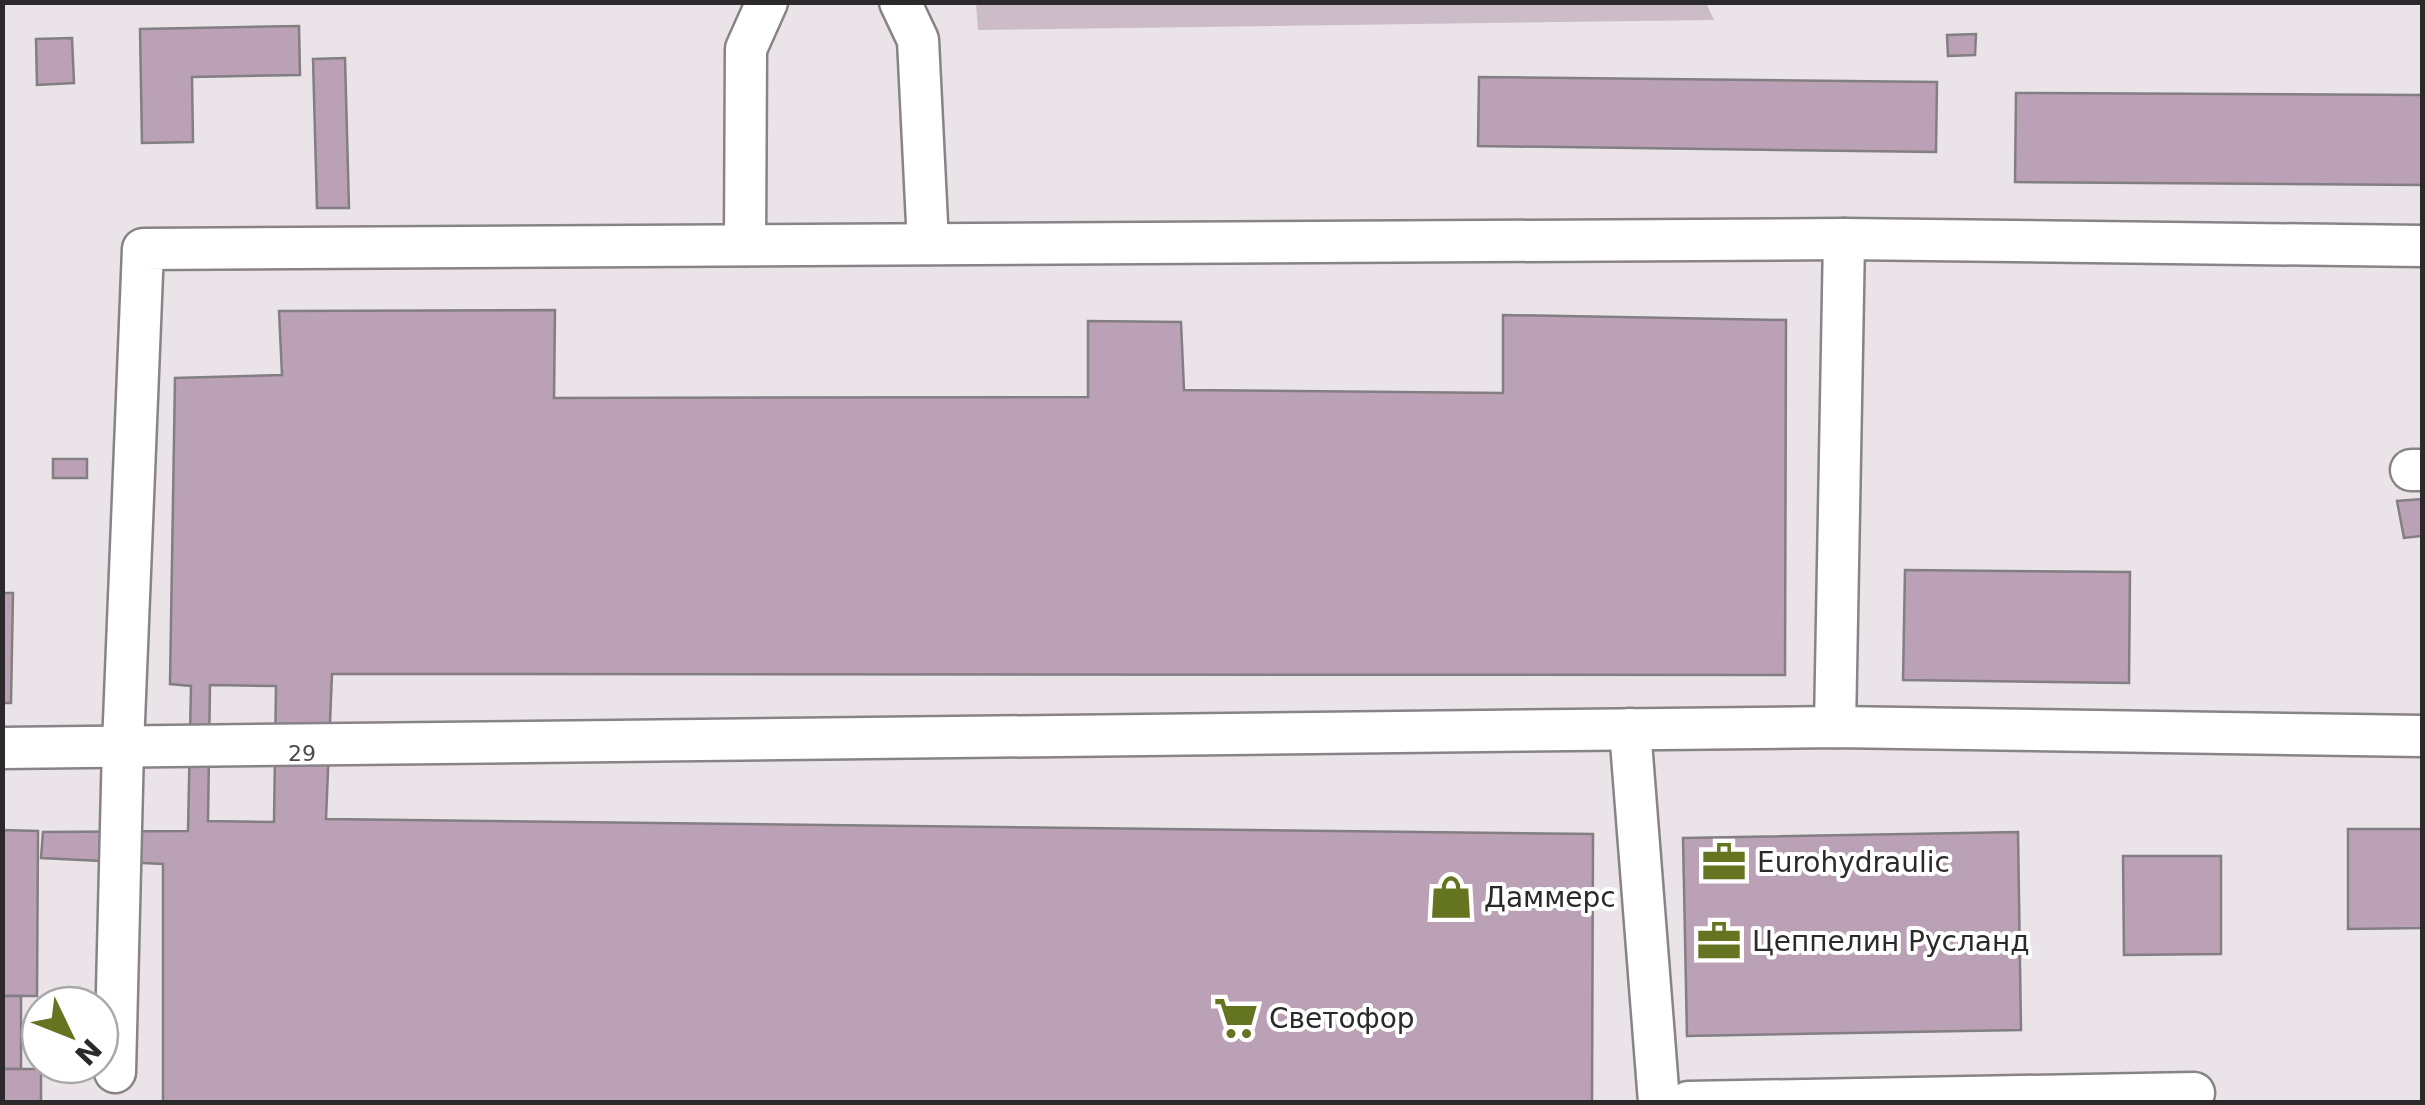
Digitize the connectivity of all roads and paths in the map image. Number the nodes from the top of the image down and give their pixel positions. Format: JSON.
{"nodes":[{"id":1,"x":767,"y":2,"type":"edge"},
{"id":2,"x":900,"y":2,"type":"edge"},
{"id":3,"x":1844,"y":239,"type":"junction"},
{"id":4,"x":928,"y":244,"type":"junction"},
{"id":5,"x":745,"y":245,"type":"junction"},
{"id":6,"x":2422,"y":246,"type":"edge"},
{"id":7,"x":1835,"y":727,"type":"junction"},
{"id":8,"x":1630,"y":729,"type":"junction"},
{"id":9,"x":2422,"y":736,"type":"edge"},
{"id":10,"x":123,"y":746,"type":"junction"},
{"id":11,"x":2,"y":748,"type":"edge"},
{"id":12,"x":116,"y":985,"type":"edge"},
{"id":13,"x":2194,"y":1093,"type":"dead end"},
{"id":14,"x":1658,"y":1102,"type":"edge"},
{"id":15,"x":1688,"y":1102,"type":"edge"}],
"edges":[{"from":1,"to":5,"type":"lane"},
{"from":2,"to":4,"type":"lane"},
{"from":3,"to":4,"type":"lane"},
{"from":3,"to":6,"type":"lane"},
{"from":3,"to":7,"type":"lane"},
{"from":4,"to":5,"type":"lane"},
{"from":5,"to":10,"type":"lane"},
{"from":7,"to":8,"type":"lane"},
{"from":7,"to":9,"type":"lane"},
{"from":8,"to":10,"type":"lane"},
{"from":8,"to":14,"type":"lane"},
{"from":10,"to":11,"type":"lane"},
{"from":10,"to":12,"type":"lane"},
{"from":13,"to":15,"type":"lane"}]}
